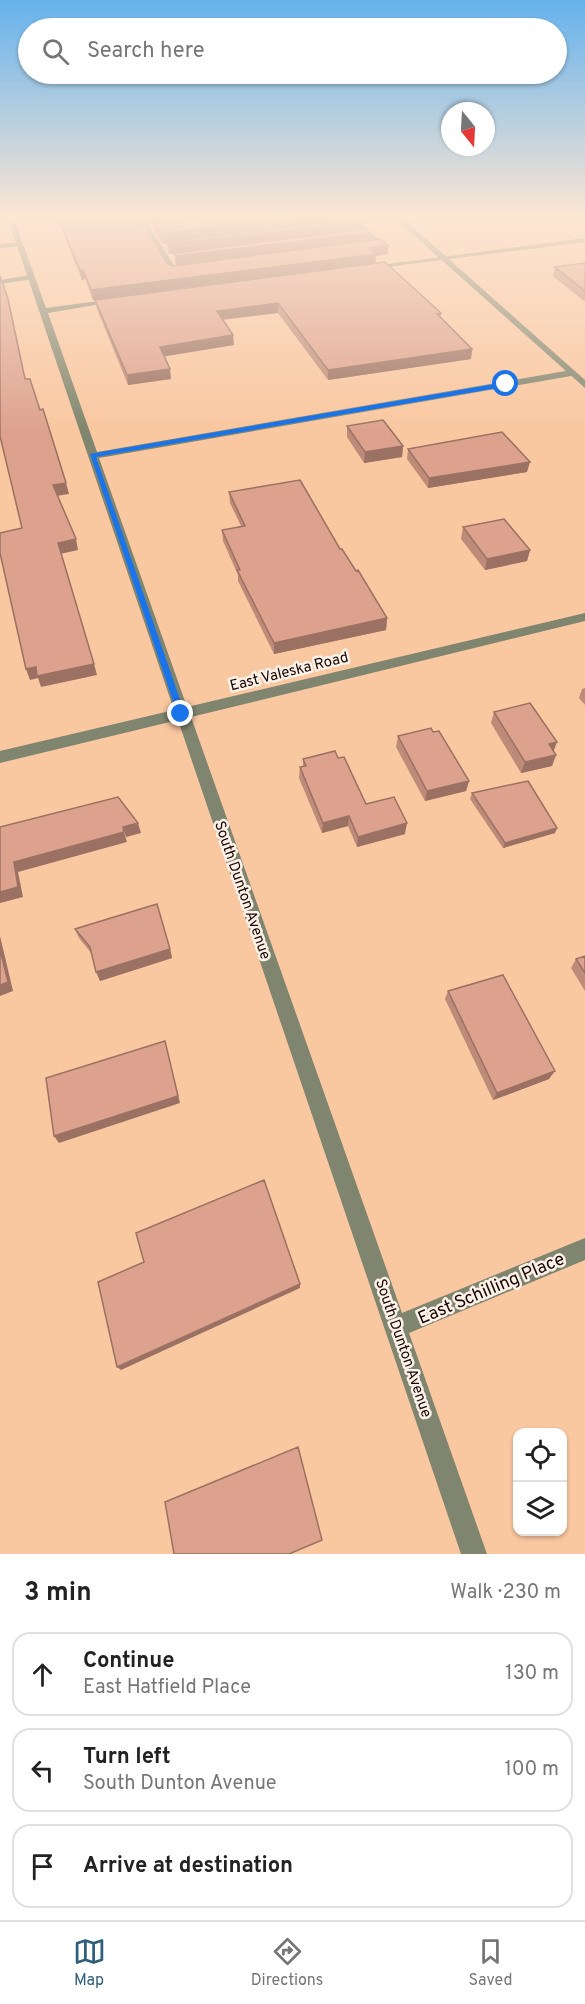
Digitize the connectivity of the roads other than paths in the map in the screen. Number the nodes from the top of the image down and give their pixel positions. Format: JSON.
{"nodes":[{"id":1,"x":34,"y":287,"type":"edge"},
{"id":2,"x":476,"y":287,"type":"edge"},
{"id":3,"x":124,"y":300,"type":"edge"},
{"id":4,"x":42,"y":311,"type":"junction"},
{"id":5,"x":571,"y":373,"type":"junction"},
{"id":6,"x":585,"y":385,"type":"edge"},
{"id":7,"x":92,"y":456,"type":"junction"},
{"id":8,"x":585,"y":617,"type":"edge"},
{"id":9,"x":181,"y":714,"type":"junction"},
{"id":10,"x":0,"y":757,"type":"edge"},
{"id":11,"x":585,"y":1249,"type":"edge"},
{"id":12,"x":397,"y":1327,"type":"junction"},
{"id":13,"x":474,"y":1554,"type":"edge"}],
"edges":[{"from":1,"to":4,"type":"street","name":"South Dunton Avenue"},
{"from":2,"to":5,"type":"street"},
{"from":3,"to":4,"type":"street"},
{"from":4,"to":7,"type":"street","name":"South Dunton Avenue"},
{"from":5,"to":6,"type":"street"},
{"from":5,"to":7,"type":"street"},
{"from":7,"to":9,"type":"street","name":"South Dunton Avenue"},
{"from":8,"to":9,"type":"street","name":"East Valeska Road"},
{"from":9,"to":10,"type":"street","name":"East Valeska Road"},
{"from":9,"to":12,"type":"street","name":"South Dunton Avenue"},
{"from":11,"to":12,"type":"street","name":"East Schilling Place"},
{"from":12,"to":13,"type":"street","name":"South Dunton Avenue"}]}
